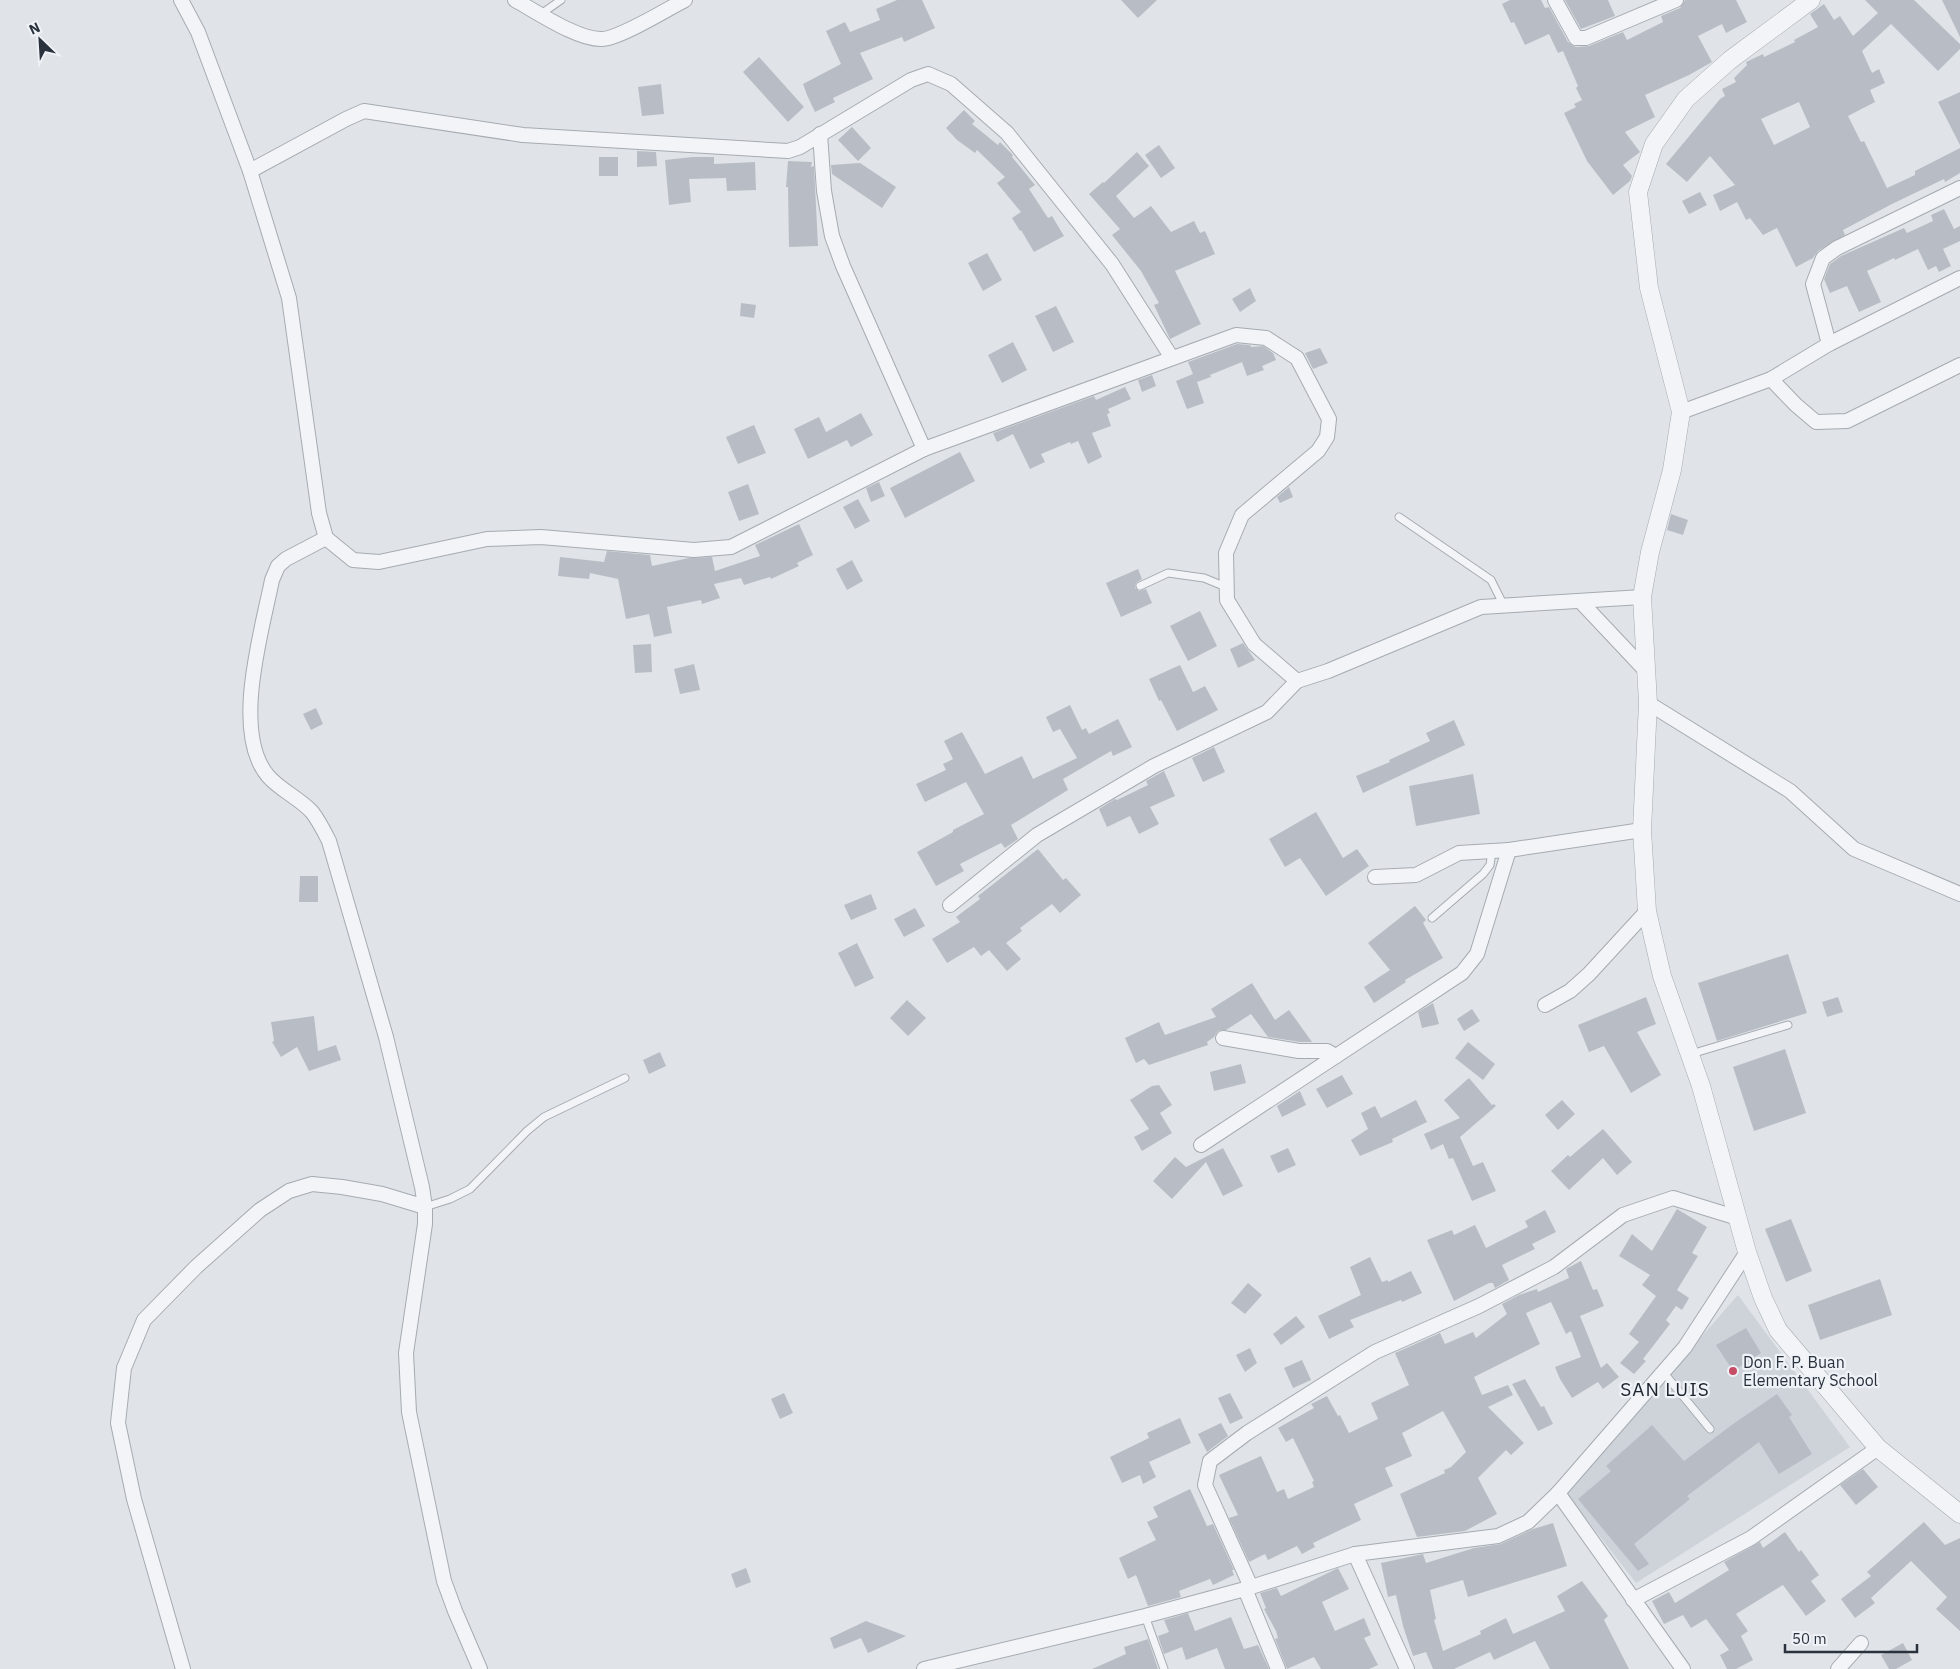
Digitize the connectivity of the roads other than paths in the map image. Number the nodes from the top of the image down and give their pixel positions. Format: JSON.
{"nodes":[{"id":1,"x":180,"y":0,"type":"edge"},
{"id":2,"x":515,"y":0,"type":"edge"},
{"id":3,"x":561,"y":0,"type":"edge"},
{"id":4,"x":685,"y":0,"type":"edge"},
{"id":5,"x":1555,"y":0,"type":"edge"},
{"id":6,"x":1676,"y":0,"type":"edge"},
{"id":7,"x":1811,"y":0,"type":"edge"},
{"id":8,"x":541,"y":14,"type":"junction"},
{"id":9,"x":820,"y":134,"type":"junction"},
{"id":10,"x":250,"y":171,"type":"junction"},
{"id":11,"x":1960,"y":188,"type":"edge"},
{"id":12,"x":1960,"y":278,"type":"edge"},
{"id":13,"x":1829,"y":344,"type":"junction"},
{"id":14,"x":1172,"y":358,"type":"junction"},
{"id":15,"x":1960,"y":365,"type":"edge"},
{"id":16,"x":1771,"y":379,"type":"junction"},
{"id":17,"x":1681,"y":412,"type":"junction"},
{"id":18,"x":924,"y":450,"type":"junction"},
{"id":19,"x":1399,"y":517,"type":"dead end"},
{"id":20,"x":326,"y":538,"type":"junction"},
{"id":21,"x":1140,"y":586,"type":"dead end"},
{"id":22,"x":1226,"y":586,"type":"junction"},
{"id":23,"x":1642,"y":597,"type":"junction"},
{"id":24,"x":1581,"y":602,"type":"junction"},
{"id":25,"x":1504,"y":606,"type":"junction"},
{"id":26,"x":1646,"y":671,"type":"junction"},
{"id":27,"x":1297,"y":681,"type":"junction"},
{"id":28,"x":1648,"y":702,"type":"junction"},
{"id":29,"x":1642,"y":830,"type":"junction"},
{"id":30,"x":1509,"y":850,"type":"junction"},
{"id":31,"x":1492,"y":851,"type":"junction"},
{"id":32,"x":1375,"y":877,"type":"dead end"},
{"id":33,"x":1960,"y":894,"type":"edge"},
{"id":34,"x":950,"y":905,"type":"dead end"},
{"id":35,"x":1647,"y":911,"type":"junction"},
{"id":36,"x":1432,"y":918,"type":"dead end"},
{"id":37,"x":1545,"y":1005,"type":"dead end"},
{"id":38,"x":1788,"y":1025,"type":"dead end"},
{"id":39,"x":1223,"y":1038,"type":"dead end"},
{"id":40,"x":1690,"y":1054,"type":"junction"},
{"id":41,"x":1336,"y":1056,"type":"junction"},
{"id":42,"x":626,"y":1078,"type":"dead end"},
{"id":43,"x":1200,"y":1145,"type":"dead end"},
{"id":44,"x":425,"y":1207,"type":"junction"},
{"id":45,"x":1738,"y":1218,"type":"junction"},
{"id":46,"x":1748,"y":1252,"type":"junction"},
{"id":47,"x":1664,"y":1373,"type":"junction"},
{"id":48,"x":1710,"y":1428,"type":"dead end"},
{"id":49,"x":1878,"y":1448,"type":"junction"},
{"id":50,"x":1558,"y":1493,"type":"junction"},
{"id":51,"x":1960,"y":1514,"type":"edge"},
{"id":52,"x":1355,"y":1554,"type":"junction"},
{"id":53,"x":1248,"y":1588,"type":"junction"},
{"id":54,"x":1633,"y":1600,"type":"junction"},
{"id":55,"x":1145,"y":1616,"type":"junction"},
{"id":56,"x":1861,"y":1644,"type":"dead end"},
{"id":57,"x":183,"y":1669,"type":"edge"},
{"id":58,"x":480,"y":1669,"type":"edge"},
{"id":59,"x":924,"y":1669,"type":"edge"},
{"id":60,"x":1164,"y":1669,"type":"edge"},
{"id":61,"x":1278,"y":1669,"type":"edge"},
{"id":62,"x":1407,"y":1669,"type":"edge"},
{"id":63,"x":1683,"y":1669,"type":"edge"},
{"id":64,"x":1838,"y":1669,"type":"edge"}],
"edges":[{"from":1,"to":10,"type":"street"},
{"from":2,"to":8,"type":"street"},
{"from":3,"to":8,"type":"lane"},
{"from":4,"to":8,"type":"street"},
{"from":5,"to":6,"type":"street"},
{"from":7,"to":17,"type":"street"},
{"from":9,"to":10,"type":"street"},
{"from":9,"to":14,"type":"street"},
{"from":9,"to":18,"type":"street"},
{"from":10,"to":20,"type":"street"},
{"from":11,"to":13,"type":"street"},
{"from":12,"to":13,"type":"street"},
{"from":13,"to":16,"type":"street"},
{"from":14,"to":18,"type":"street"},
{"from":14,"to":22,"type":"street"},
{"from":15,"to":16,"type":"street"},
{"from":16,"to":17,"type":"street"},
{"from":17,"to":23,"type":"street"},
{"from":18,"to":20,"type":"street"},
{"from":19,"to":25,"type":"lane"},
{"from":20,"to":44,"type":"street"},
{"from":21,"to":22,"type":"lane"},
{"from":22,"to":27,"type":"street"},
{"from":23,"to":24,"type":"street"},
{"from":23,"to":26,"type":"street"},
{"from":24,"to":25,"type":"street"},
{"from":24,"to":26,"type":"street"},
{"from":25,"to":27,"type":"street"},
{"from":26,"to":28,"type":"street"},
{"from":27,"to":34,"type":"street"},
{"from":28,"to":29,"type":"street"},
{"from":28,"to":33,"type":"street"},
{"from":29,"to":30,"type":"street"},
{"from":29,"to":35,"type":"street"},
{"from":30,"to":31,"type":"street"},
{"from":30,"to":41,"type":"street"},
{"from":31,"to":32,"type":"street"},
{"from":31,"to":36,"type":"lane"},
{"from":35,"to":37,"type":"street"},
{"from":35,"to":40,"type":"street"},
{"from":38,"to":40,"type":"lane"},
{"from":39,"to":41,"type":"street"},
{"from":40,"to":45,"type":"street"},
{"from":41,"to":43,"type":"street"},
{"from":42,"to":44,"type":"lane"},
{"from":44,"to":57,"type":"street"},
{"from":44,"to":58,"type":"street"},
{"from":45,"to":46,"type":"street"},
{"from":45,"to":53,"type":"street"},
{"from":46,"to":47,"type":"street"},
{"from":46,"to":49,"type":"street"},
{"from":47,"to":48,"type":"lane"},
{"from":47,"to":50,"type":"street"},
{"from":49,"to":51,"type":"street"},
{"from":49,"to":54,"type":"street"},
{"from":50,"to":52,"type":"street"},
{"from":50,"to":54,"type":"street"},
{"from":52,"to":53,"type":"street"},
{"from":52,"to":62,"type":"street"},
{"from":53,"to":55,"type":"street"},
{"from":53,"to":61,"type":"street"},
{"from":54,"to":63,"type":"street"},
{"from":55,"to":59,"type":"street"},
{"from":55,"to":60,"type":"lane"},
{"from":56,"to":64,"type":"street"}]}
